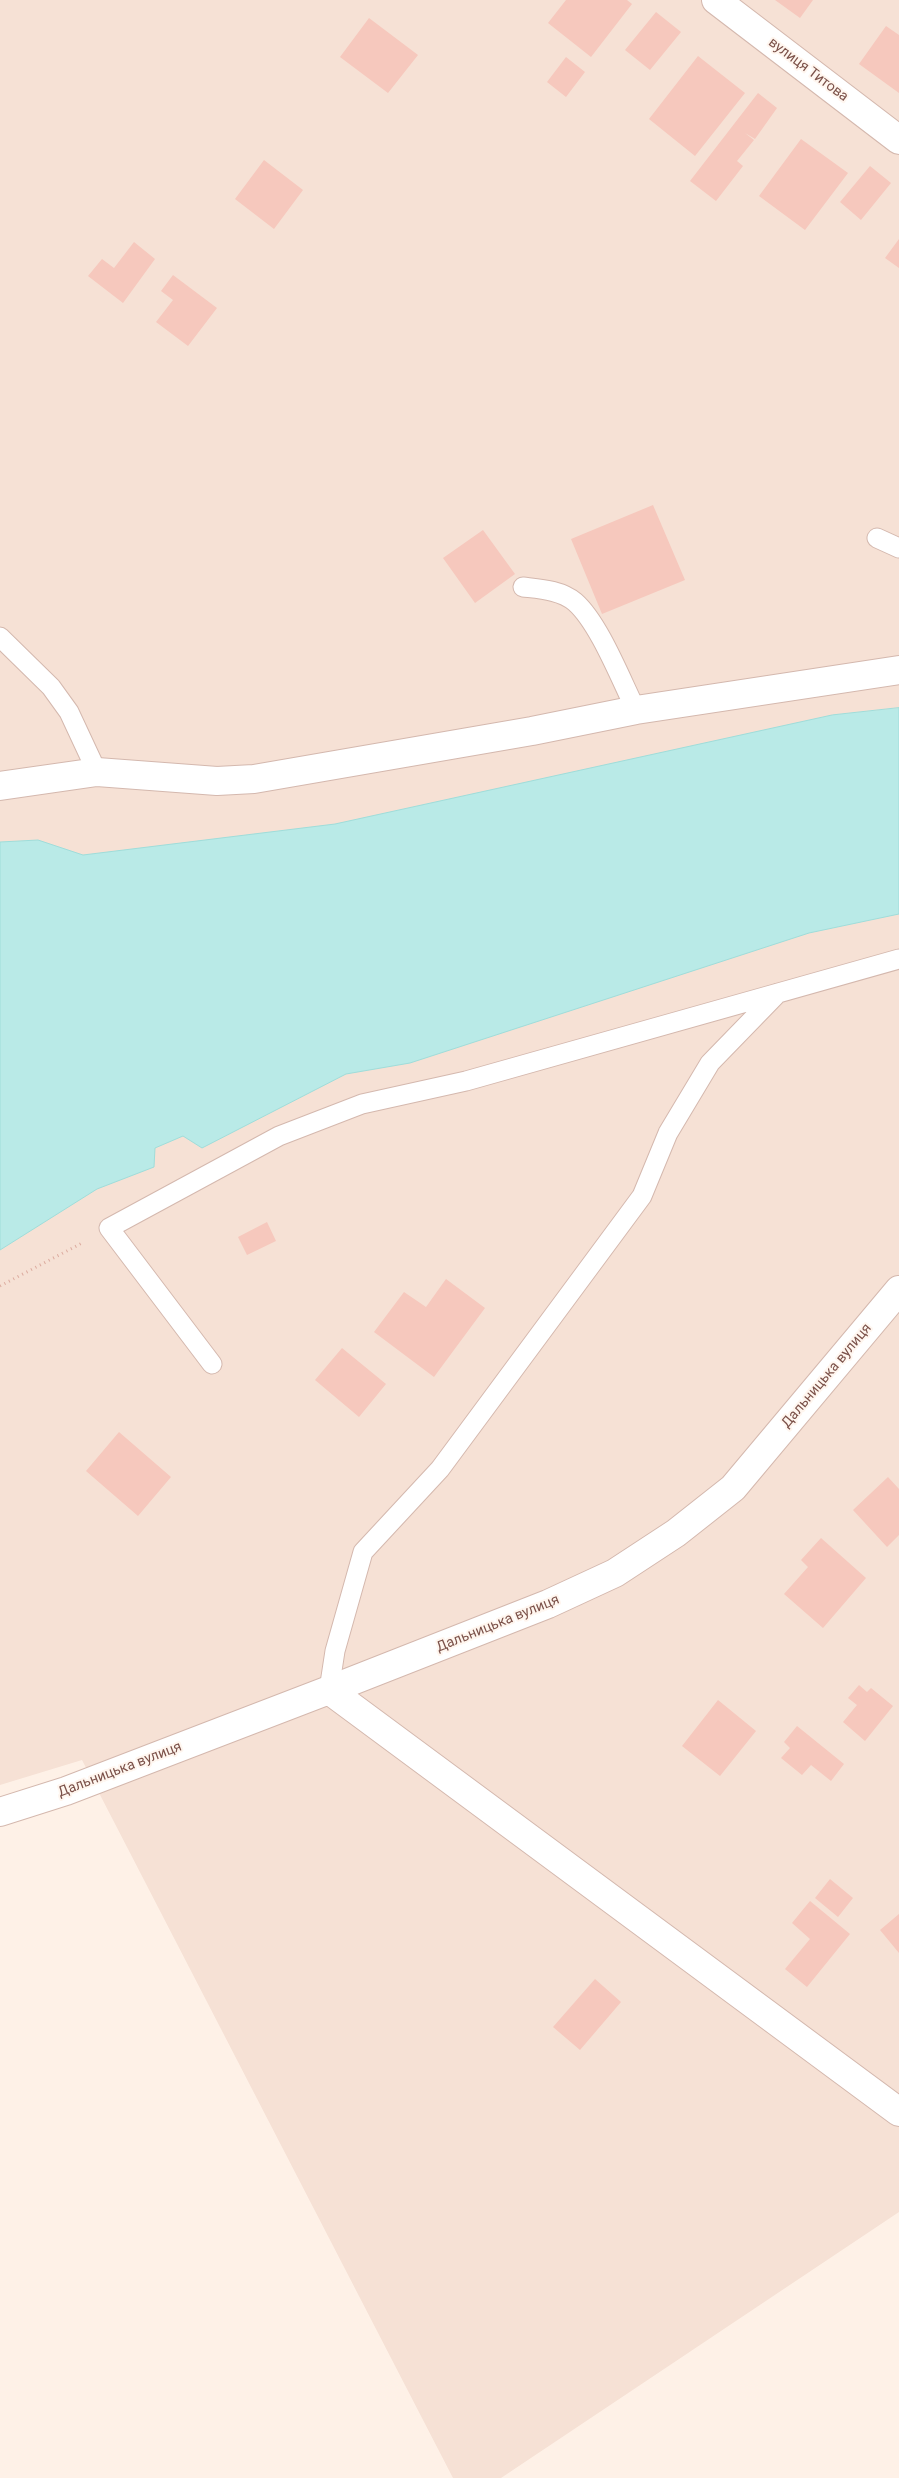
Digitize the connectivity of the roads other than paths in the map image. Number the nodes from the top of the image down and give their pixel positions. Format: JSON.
{"nodes":[{"id":1,"x":716,"y":0,"type":"edge"},
{"id":2,"x":899,"y":140,"type":"edge"},
{"id":3,"x":877,"y":538,"type":"dead end"},
{"id":4,"x":899,"y":548,"type":"edge"},
{"id":5,"x":523,"y":587,"type":"dead end"},
{"id":6,"x":0,"y":637,"type":"edge"},
{"id":7,"x":899,"y":670,"type":"edge"},
{"id":8,"x":636,"y":710,"type":"junction"},
{"id":9,"x":97,"y":772,"type":"junction"},
{"id":10,"x":0,"y":786,"type":"edge"},
{"id":11,"x":899,"y":959,"type":"edge"},
{"id":12,"x":779,"y":992,"type":"junction"},
{"id":13,"x":899,"y":1290,"type":"edge"},
{"id":14,"x":212,"y":1364,"type":"dead end"},
{"id":15,"x":330,"y":1690,"type":"junction"},
{"id":16,"x":0,"y":1812,"type":"edge"},
{"id":17,"x":899,"y":2112,"type":"edge"}],
"edges":[{"from":1,"to":2,"type":"street","name":"вулиця Титова"},
{"from":3,"to":4,"type":"lane"},
{"from":5,"to":8,"type":"lane"},
{"from":6,"to":9,"type":"lane"},
{"from":7,"to":8,"type":"street"},
{"from":8,"to":9,"type":"street"},
{"from":9,"to":10,"type":"street"},
{"from":11,"to":12,"type":"lane"},
{"from":12,"to":14,"type":"lane"},
{"from":12,"to":15,"type":"lane"},
{"from":13,"to":15,"type":"street","name":"Дальницька вулиця"},
{"from":15,"to":16,"type":"street","name":"Дальницька вулиця"},
{"from":15,"to":17,"type":"street"}]}
